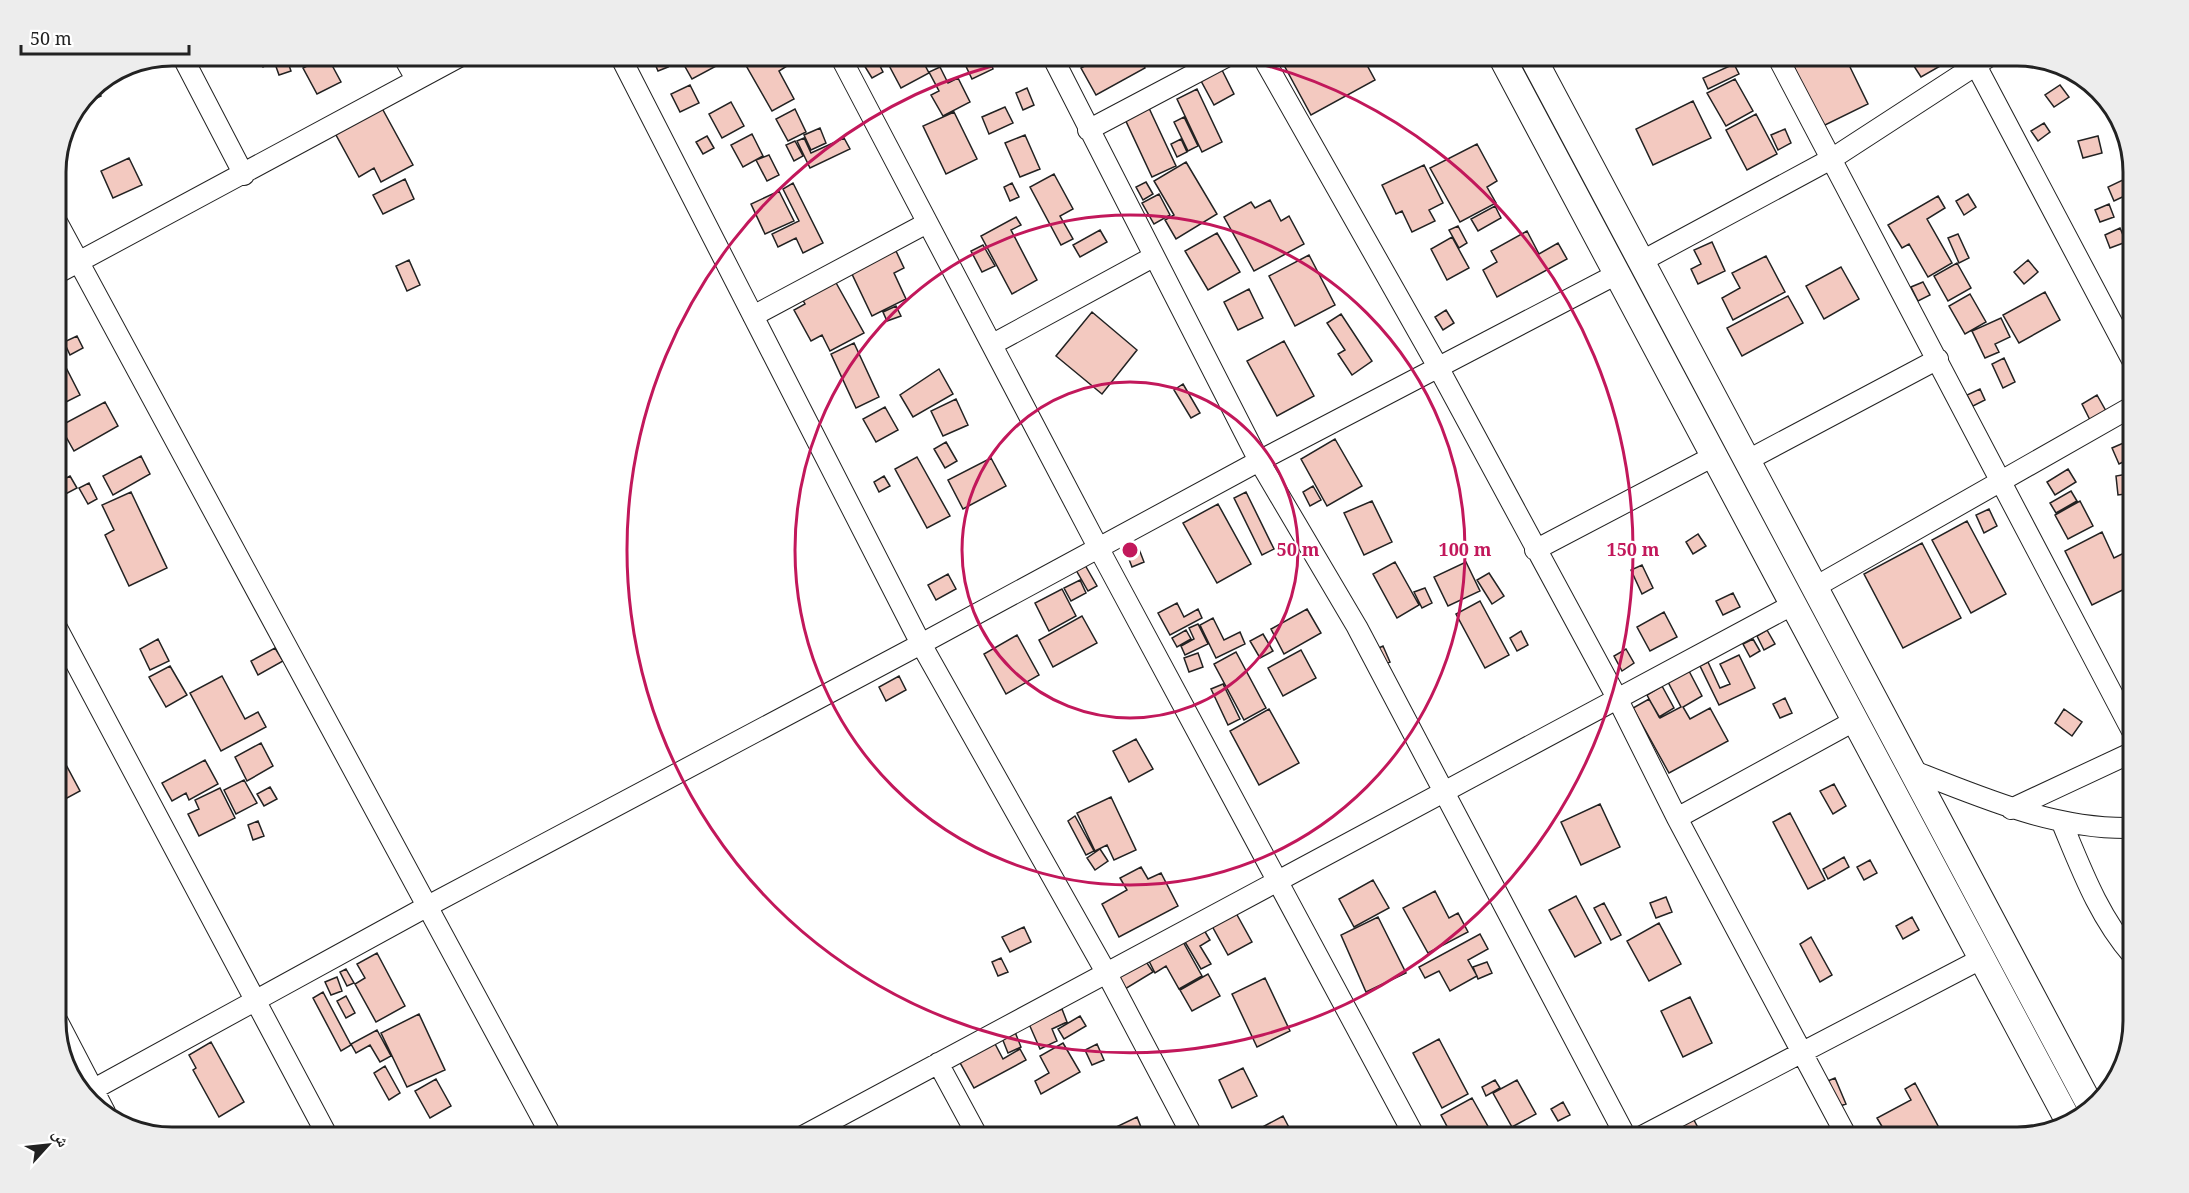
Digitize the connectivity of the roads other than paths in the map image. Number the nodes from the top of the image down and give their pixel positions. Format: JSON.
{"nodes":[{"id":1,"x":187,"y":66,"type":"edge"},
{"id":2,"x":408,"y":66,"type":"edge"},
{"id":3,"x":442,"y":66,"type":"edge"},
{"id":4,"x":625,"y":66,"type":"edge"},
{"id":5,"x":845,"y":66,"type":"edge"},
{"id":6,"x":1057,"y":66,"type":"edge"},
{"id":7,"x":1209,"y":66,"type":"edge"},
{"id":8,"x":1268,"y":66,"type":"edge"},
{"id":9,"x":1506,"y":66,"type":"edge"},
{"id":10,"x":1537,"y":66,"type":"edge"},
{"id":11,"x":1782,"y":66,"type":"edge"},
{"id":12,"x":1969,"y":66,"type":"edge"},
{"id":13,"x":1983,"y":66,"type":"edge"},
{"id":14,"x":416,"y":80,"type":"junction"},
{"id":15,"x":1088,"y":130,"type":"junction"},
{"id":16,"x":1833,"y":158,"type":"junction"},
{"id":17,"x":244,"y":175,"type":"junction"},
{"id":18,"x":927,"y":223,"type":"junction"},
{"id":19,"x":66,"y":238,"type":"edge"},
{"id":20,"x":1153,"y":257,"type":"junction"},
{"id":21,"x":1642,"y":261,"type":"junction"},
{"id":22,"x":79,"y":262,"type":"junction"},
{"id":23,"x":66,"y":269,"type":"edge"},
{"id":24,"x":1617,"y":274,"type":"junction"},
{"id":25,"x":753,"y":316,"type":"junction"},
{"id":26,"x":2123,"y":340,"type":"edge"},
{"id":27,"x":993,"y":344,"type":"junction"},
{"id":28,"x":1938,"y":359,"type":"junction"},
{"id":29,"x":1438,"y":367,"type":"junction"},
{"id":30,"x":2123,"y":412,"type":"edge"},
{"id":31,"x":1713,"y":456,"type":"junction"},
{"id":32,"x":1259,"y":460,"type":"junction"},
{"id":33,"x":1746,"y":461,"type":"junction"},
{"id":34,"x":2002,"y":483,"type":"junction"},
{"id":35,"x":1099,"y":549,"type":"junction"},
{"id":36,"x":1535,"y":550,"type":"junction"},
{"id":37,"x":1815,"y":587,"type":"junction"},
{"id":38,"x":1794,"y":604,"type":"junction"},
{"id":39,"x":921,"y":644,"type":"junction"},
{"id":40,"x":66,"y":645,"type":"edge"},
{"id":41,"x":1617,"y":698,"type":"junction"},
{"id":42,"x":2123,"y":714,"type":"edge"},
{"id":43,"x":1856,"y":720,"type":"junction"},
{"id":44,"x":2123,"y":757,"type":"edge"},
{"id":45,"x":1911,"y":770,"type":"junction"},
{"id":46,"x":1446,"y":792,"type":"junction"},
{"id":47,"x":2011,"y":808,"type":"junction"},
{"id":48,"x":1677,"y":818,"type":"junction"},
{"id":49,"x":2062,"y":823,"type":"junction"},
{"id":50,"x":2123,"y":828,"type":"edge"},
{"id":51,"x":1277,"y":880,"type":"junction"},
{"id":52,"x":426,"y":907,"type":"junction"},
{"id":53,"x":2123,"y":945,"type":"edge"},
{"id":54,"x":1980,"y":959,"type":"junction"},
{"id":55,"x":1107,"y":974,"type":"junction"},
{"id":56,"x":255,"y":1000,"type":"junction"},
{"id":57,"x":71,"y":1051,"type":"edge"},
{"id":58,"x":1801,"y":1053,"type":"junction"},
{"id":59,"x":938,"y":1063,"type":"junction"},
{"id":60,"x":83,"y":1077,"type":"edge"},
{"id":61,"x":92,"y":1091,"type":"edge"},
{"id":62,"x":2088,"y":1100,"type":"edge"},
{"id":63,"x":2065,"y":1115,"type":"edge"},
{"id":64,"x":323,"y":1127,"type":"edge"},
{"id":65,"x":547,"y":1127,"type":"edge"},
{"id":66,"x":820,"y":1127,"type":"edge"},
{"id":67,"x":973,"y":1127,"type":"edge"},
{"id":68,"x":1188,"y":1127,"type":"edge"},
{"id":69,"x":1410,"y":1127,"type":"edge"},
{"id":70,"x":1621,"y":1127,"type":"edge"},
{"id":71,"x":1659,"y":1127,"type":"edge"},
{"id":72,"x":1842,"y":1127,"type":"edge"}],
"edges":[{"from":1,"to":17,"type":"street"},
{"from":2,"to":14,"type":"street"},
{"from":3,"to":14,"type":"street"},
{"from":4,"to":25,"type":"street"},
{"from":5,"to":18,"type":"street"},
{"from":6,"to":15,"type":"street"},
{"from":7,"to":15,"type":"street"},
{"from":8,"to":29,"type":"street"},
{"from":9,"to":24,"type":"street"},
{"from":10,"to":21,"type":"street"},
{"from":11,"to":16,"type":"street"},
{"from":12,"to":16,"type":"street"},
{"from":13,"to":26,"type":"street"},
{"from":14,"to":17,"type":"street"},
{"from":15,"to":20,"type":"street"},
{"from":16,"to":21,"type":"street"},
{"from":16,"to":28,"type":"street"},
{"from":17,"to":22,"type":"street"},
{"from":18,"to":25,"type":"street"},
{"from":18,"to":27,"type":"street"},
{"from":19,"to":22,"type":"street"},
{"from":20,"to":27,"type":"street"},
{"from":20,"to":32,"type":"street"},
{"from":21,"to":33,"type":"street"},
{"from":22,"to":23,"type":"street"},
{"from":22,"to":52,"type":"street"},
{"from":24,"to":29,"type":"street"},
{"from":24,"to":31,"type":"street"},
{"from":25,"to":39,"type":"street"},
{"from":27,"to":35,"type":"street"},
{"from":28,"to":33,"type":"street"},
{"from":28,"to":34,"type":"street"},
{"from":29,"to":32,"type":"street"},
{"from":29,"to":36,"type":"street"},
{"from":30,"to":34,"type":"street"},
{"from":31,"to":36,"type":"street"},
{"from":31,"to":38,"type":"street"},
{"from":32,"to":35,"type":"street"},
{"from":32,"to":46,"type":"street"},
{"from":33,"to":37,"type":"street"},
{"from":34,"to":37,"type":"street"},
{"from":34,"to":42,"type":"street"},
{"from":35,"to":39,"type":"street"},
{"from":35,"to":51,"type":"street"},
{"from":36,"to":41,"type":"street"},
{"from":37,"to":45,"type":"street"},
{"from":38,"to":41,"type":"street"},
{"from":38,"to":43,"type":"street"},
{"from":39,"to":52,"type":"street"},
{"from":39,"to":55,"type":"street"},
{"from":40,"to":56,"type":"street"},
{"from":41,"to":46,"type":"street"},
{"from":41,"to":48,"type":"street"},
{"from":43,"to":48,"type":"street"},
{"from":43,"to":54,"type":"street"},
{"from":44,"to":47,"type":"street"},
{"from":45,"to":47,"type":"street"},
{"from":45,"to":62,"type":"street"},
{"from":46,"to":51,"type":"street"},
{"from":46,"to":70,"type":"street"},
{"from":47,"to":49,"type":"street"},
{"from":48,"to":58,"type":"street"},
{"from":49,"to":50,"type":"street"},
{"from":49,"to":53,"type":"street"},
{"from":51,"to":55,"type":"street"},
{"from":51,"to":69,"type":"street"},
{"from":52,"to":56,"type":"street"},
{"from":52,"to":65,"type":"street"},
{"from":54,"to":58,"type":"street"},
{"from":54,"to":63,"type":"street"},
{"from":55,"to":59,"type":"street"},
{"from":55,"to":68,"type":"street"},
{"from":56,"to":61,"type":"street"},
{"from":56,"to":64,"type":"street"},
{"from":57,"to":60,"type":"street"},
{"from":58,"to":71,"type":"street"},
{"from":58,"to":72,"type":"street"},
{"from":59,"to":66,"type":"street"},
{"from":59,"to":67,"type":"street"}]}
